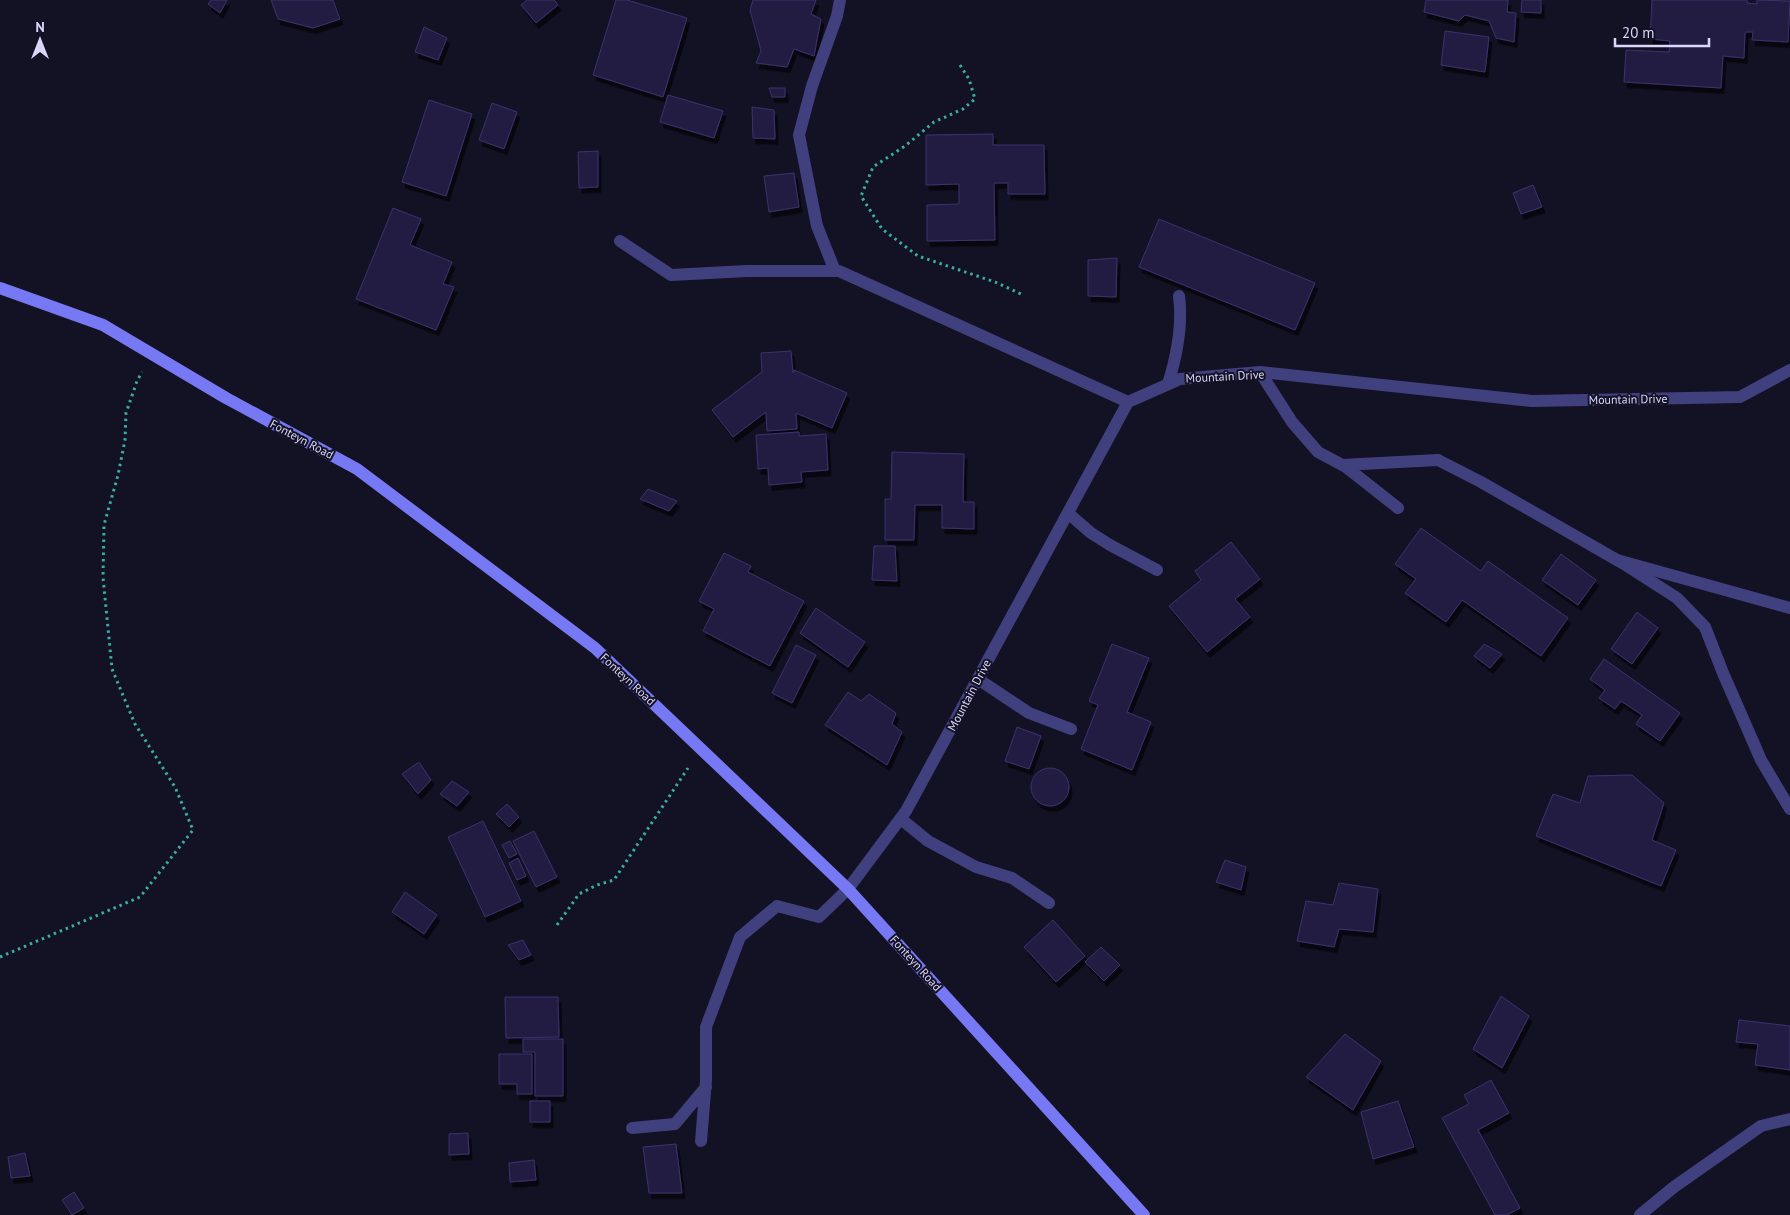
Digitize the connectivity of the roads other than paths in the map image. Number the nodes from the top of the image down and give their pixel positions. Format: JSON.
{"nodes":[{"id":1,"x":840,"y":0,"type":"edge"},
{"id":2,"x":620,"y":241,"type":"dead end"},
{"id":3,"x":835,"y":271,"type":"junction"},
{"id":4,"x":0,"y":288,"type":"edge"},
{"id":5,"x":1179,"y":296,"type":"dead end"},
{"id":6,"x":1790,"y":370,"type":"edge"},
{"id":7,"x":1260,"y":372,"type":"junction"},
{"id":8,"x":1168,"y":384,"type":"junction"},
{"id":9,"x":1128,"y":402,"type":"junction"},
{"id":10,"x":1342,"y":465,"type":"junction"},
{"id":11,"x":1398,"y":508,"type":"dead end"},
{"id":12,"x":1068,"y":513,"type":"junction"},
{"id":13,"x":1617,"y":560,"type":"junction"},
{"id":14,"x":1157,"y":570,"type":"dead end"},
{"id":15,"x":1790,"y":608,"type":"edge"},
{"id":16,"x":978,"y":679,"type":"junction"},
{"id":17,"x":1071,"y":729,"type":"dead end"},
{"id":18,"x":1790,"y":808,"type":"edge"},
{"id":19,"x":900,"y":819,"type":"junction"},
{"id":20,"x":848,"y":889,"type":"junction"},
{"id":21,"x":1049,"y":903,"type":"dead end"},
{"id":22,"x":706,"y":1087,"type":"junction"},
{"id":23,"x":1790,"y":1119,"type":"edge"},
{"id":24,"x":632,"y":1128,"type":"dead end"},
{"id":25,"x":701,"y":1142,"type":"dead end"},
{"id":26,"x":1144,"y":1215,"type":"edge"},
{"id":27,"x":1640,"y":1215,"type":"edge"}],
"edges":[{"from":1,"to":3,"type":"street"},
{"from":2,"to":3,"type":"street"},
{"from":3,"to":9,"type":"street"},
{"from":4,"to":20,"type":"street","name":"Fonteyn Road"},
{"from":5,"to":8,"type":"street"},
{"from":6,"to":7,"type":"street","name":"Mountain Drive"},
{"from":7,"to":8,"type":"street","name":"Mountain Drive"},
{"from":7,"to":10,"type":"street"},
{"from":8,"to":9,"type":"street","name":"Mountain Drive"},
{"from":9,"to":12,"type":"street","name":"Mountain Drive"},
{"from":10,"to":11,"type":"street"},
{"from":10,"to":13,"type":"street"},
{"from":12,"to":14,"type":"street"},
{"from":12,"to":16,"type":"street","name":"Mountain Drive"},
{"from":13,"to":15,"type":"street"},
{"from":13,"to":18,"type":"street"},
{"from":16,"to":17,"type":"street"},
{"from":16,"to":19,"type":"street","name":"Mountain Drive"},
{"from":19,"to":20,"type":"street","name":"Mountain Drive"},
{"from":19,"to":21,"type":"street"},
{"from":20,"to":22,"type":"street","name":"Mountain Drive"},
{"from":20,"to":26,"type":"street","name":"Fonteyn Road"},
{"from":22,"to":24,"type":"street"},
{"from":22,"to":25,"type":"street"},
{"from":23,"to":27,"type":"street"}]}
